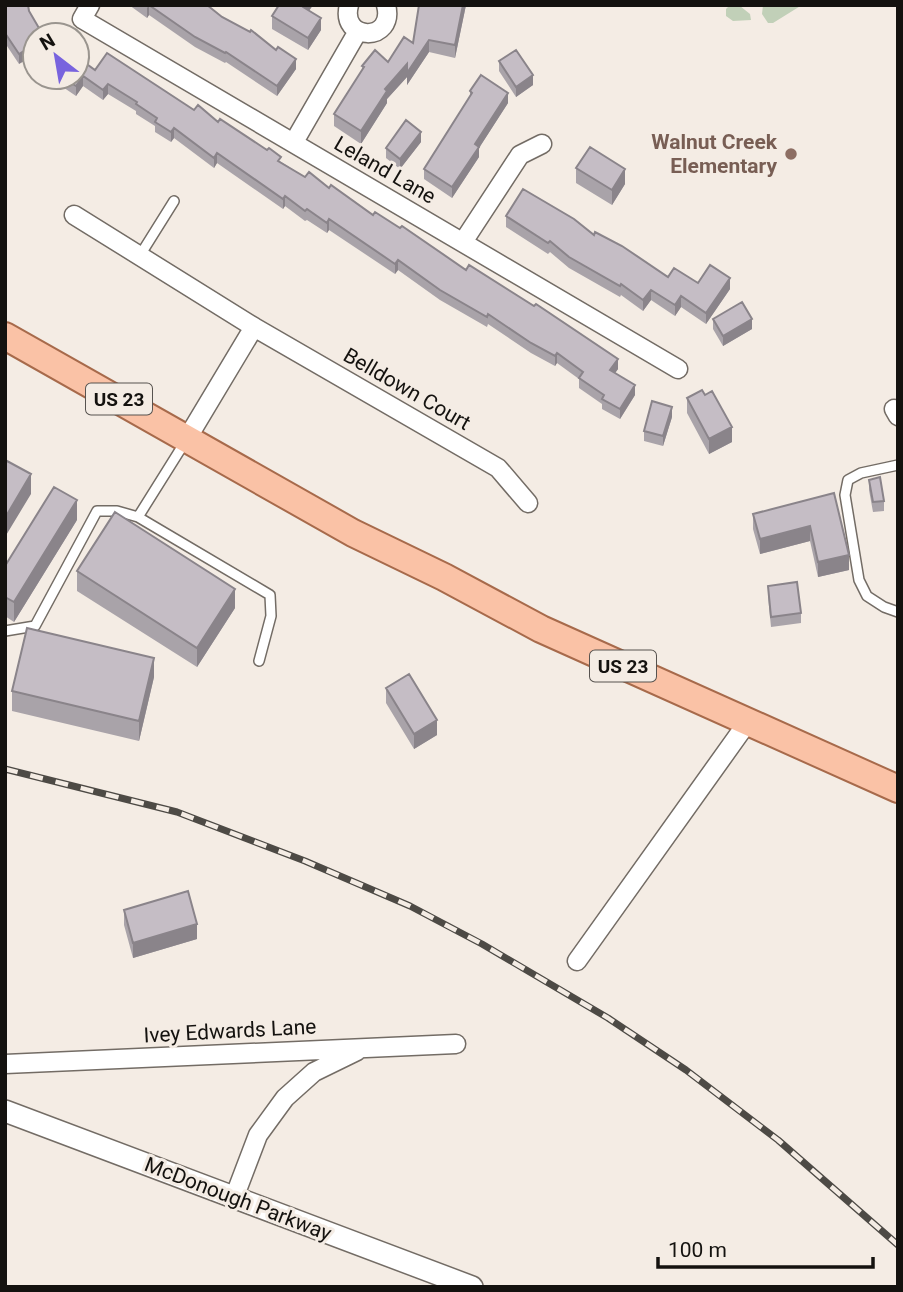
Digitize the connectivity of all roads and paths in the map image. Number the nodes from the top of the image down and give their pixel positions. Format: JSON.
{"nodes":[{"id":1,"x":90,"y":5,"type":"edge"},
{"id":2,"x":349,"y":5,"type":"edge"},
{"id":3,"x":386,"y":5,"type":"edge"},
{"id":4,"x":358,"y":31,"type":"junction"},
{"id":5,"x":294,"y":142,"type":"junction"},
{"id":6,"x":542,"y":144,"type":"dead end"},
{"id":7,"x":174,"y":201,"type":"dead end"},
{"id":8,"x":74,"y":215,"type":"dead end"},
{"id":9,"x":463,"y":242,"type":"junction"},
{"id":10,"x":139,"y":257,"type":"junction"},
{"id":11,"x":254,"y":327,"type":"junction"},
{"id":12,"x":5,"y":336,"type":"edge"},
{"id":13,"x":678,"y":369,"type":"dead end"},
{"id":14,"x":188,"y":437,"type":"junction"},
{"id":15,"x":898,"y":464,"type":"edge"},
{"id":16,"x":528,"y":503,"type":"dead end"},
{"id":17,"x":138,"y":517,"type":"junction"},
{"id":18,"x":898,"y":612,"type":"edge"},
{"id":19,"x":5,"y":631,"type":"edge"},
{"id":20,"x":259,"y":662,"type":"dead end"},
{"id":21,"x":747,"y":723,"type":"junction"},
{"id":22,"x":898,"y":789,"type":"edge"},
{"id":23,"x":577,"y":961,"type":"dead end"},
{"id":24,"x":456,"y":1044,"type":"dead end"},
{"id":25,"x":363,"y":1048,"type":"junction"},
{"id":26,"x":5,"y":1064,"type":"edge"},
{"id":27,"x":5,"y":1111,"type":"edge"},
{"id":28,"x":234,"y":1198,"type":"junction"},
{"id":29,"x":472,"y":1287,"type":"edge"}],
"edges":[{"from":1,"to":5,"type":"street","name":"Leland Lane"},
{"from":2,"to":4,"type":"street"},
{"from":3,"to":4,"type":"street"},
{"from":4,"to":5,"type":"street"},
{"from":5,"to":9,"type":"street","name":"Leland Lane"},
{"from":6,"to":9,"type":"street"},
{"from":7,"to":10,"type":"lane"},
{"from":8,"to":10,"type":"street","name":"Belldown Court"},
{"from":9,"to":13,"type":"street","name":"Leland Lane"},
{"from":10,"to":11,"type":"street","name":"Belldown Court"},
{"from":11,"to":14,"type":"street"},
{"from":11,"to":16,"type":"street","name":"Belldown Court"},
{"from":12,"to":14,"type":"main road","number":"US 23"},
{"from":14,"to":17,"type":"lane"},
{"from":14,"to":21,"type":"main road","number":"US 23"},
{"from":15,"to":18,"type":"lane"},
{"from":17,"to":19,"type":"lane"},
{"from":17,"to":20,"type":"lane"},
{"from":21,"to":22,"type":"main road","number":"US 23"},
{"from":21,"to":23,"type":"street"},
{"from":24,"to":25,"type":"street","name":"Ivey Edwards Lane"},
{"from":25,"to":26,"type":"street","name":"Ivey Edwards Lane"},
{"from":25,"to":28,"type":"street"},
{"from":27,"to":28,"type":"street","name":"McDonough Parkway"},
{"from":28,"to":29,"type":"street","name":"McDonough Parkway"}]}
